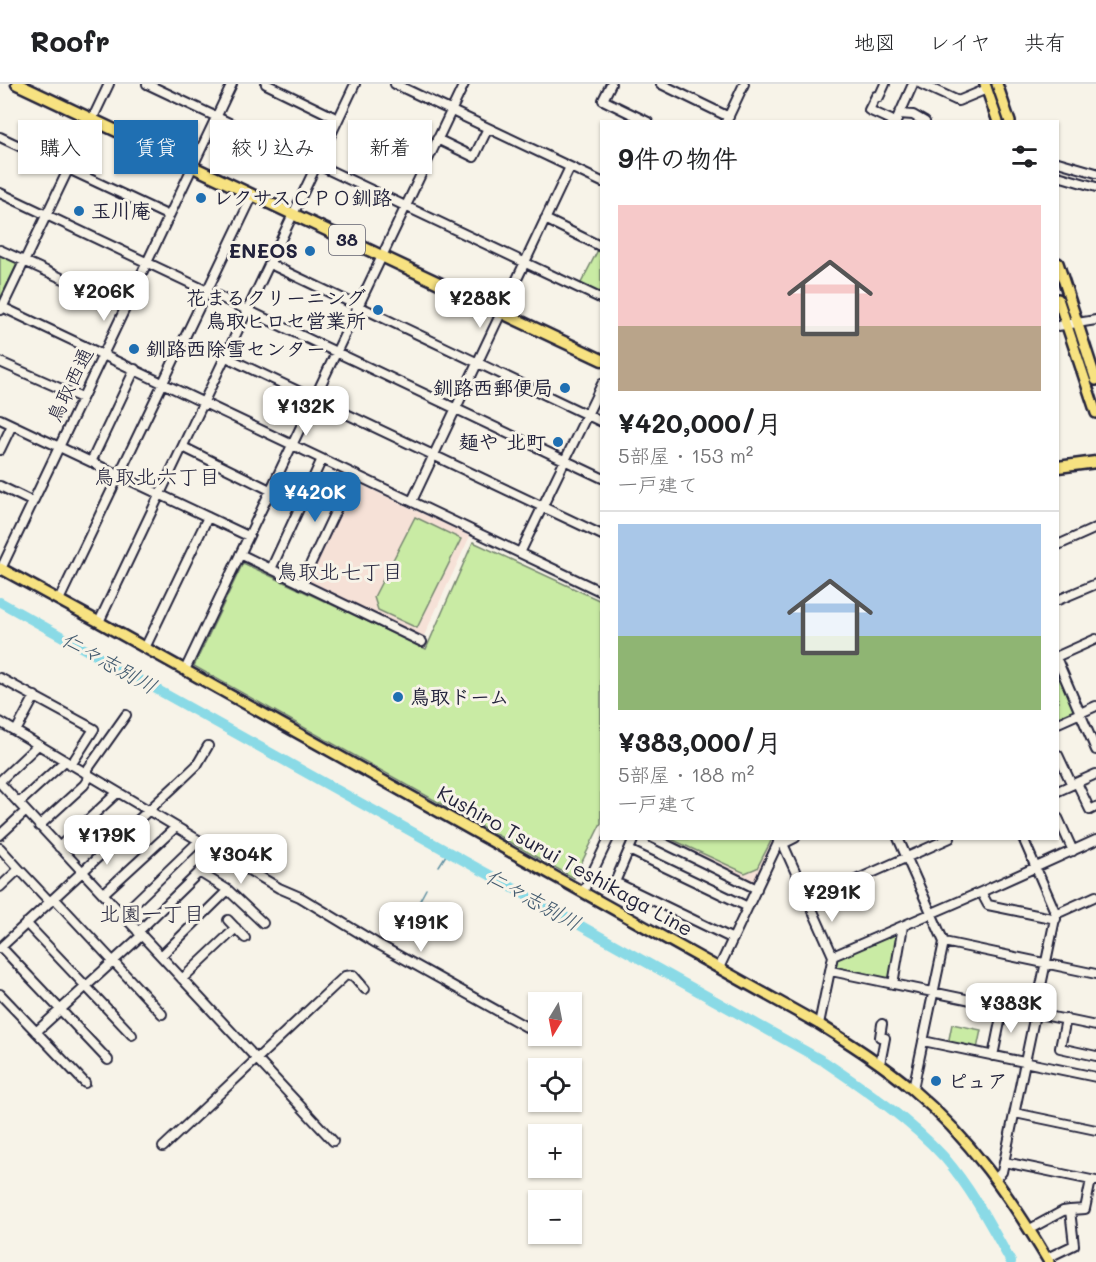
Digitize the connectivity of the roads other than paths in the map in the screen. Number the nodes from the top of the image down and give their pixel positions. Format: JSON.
{"nodes":[{"id":1,"x":17,"y":84,"type":"edge"},
{"id":2,"x":109,"y":84,"type":"edge"},
{"id":3,"x":147,"y":84,"type":"edge"},
{"id":4,"x":232,"y":84,"type":"edge"},
{"id":5,"x":266,"y":84,"type":"edge"},
{"id":6,"x":355,"y":84,"type":"edge"},
{"id":7,"x":395,"y":84,"type":"edge"},
{"id":8,"x":464,"y":84,"type":"edge"},
{"id":9,"x":611,"y":84,"type":"edge"},
{"id":10,"x":661,"y":84,"type":"edge"},
{"id":11,"x":744,"y":84,"type":"edge"},
{"id":12,"x":885,"y":84,"type":"edge"},
{"id":13,"x":913,"y":84,"type":"edge"},
{"id":14,"x":921,"y":84,"type":"edge"},
{"id":15,"x":997,"y":84,"type":"edge"},
{"id":16,"x":986,"y":87,"type":"edge"},
{"id":17,"x":451,"y":111,"type":"junction"},
{"id":18,"x":215,"y":117,"type":"junction"},
{"id":19,"x":93,"y":119,"type":"junction"},
{"id":20,"x":338,"y":119,"type":"junction"},
{"id":21,"x":727,"y":119,"type":"edge"},
{"id":22,"x":221,"y":120,"type":"edge"},
{"id":23,"x":644,"y":120,"type":"edge"},
{"id":24,"x":895,"y":120,"type":"edge"},
{"id":25,"x":922,"y":120,"type":"edge"},
{"id":26,"x":997,"y":120,"type":"edge"},
{"id":27,"x":1009,"y":120,"type":"edge"},
{"id":28,"x":336,"y":123,"type":"edge"},
{"id":29,"x":488,"y":128,"type":"junction"},
{"id":30,"x":114,"y":129,"type":"edge"},
{"id":31,"x":0,"y":137,"type":"edge"},
{"id":32,"x":437,"y":139,"type":"junction"},
{"id":33,"x":18,"y":145,"type":"edge"},
{"id":34,"x":198,"y":155,"type":"edge"},
{"id":35,"x":1059,"y":162,"type":"edge"},
{"id":36,"x":570,"y":167,"type":"junction"},
{"id":37,"x":198,"y":168,"type":"edge"},
{"id":38,"x":1096,"y":173,"type":"edge"},
{"id":39,"x":66,"y":174,"type":"edge"},
{"id":40,"x":80,"y":174,"type":"edge"},
{"id":41,"x":189,"y":174,"type":"edge"},
{"id":42,"x":313,"y":174,"type":"edge"},
{"id":43,"x":336,"y":174,"type":"edge"},
{"id":44,"x":1059,"y":176,"type":"edge"},
{"id":45,"x":600,"y":181,"type":"edge"},
{"id":46,"x":1096,"y":187,"type":"edge"},
{"id":47,"x":0,"y":193,"type":"edge"},
{"id":48,"x":252,"y":195,"type":"junction"},
{"id":49,"x":405,"y":207,"type":"junction"},
{"id":50,"x":294,"y":214,"type":"junction"},
{"id":51,"x":46,"y":215,"type":"junction"},
{"id":52,"x":169,"y":216,"type":"junction"},
{"id":53,"x":545,"y":219,"type":"junction"},
{"id":54,"x":600,"y":246,"type":"edge"},
{"id":55,"x":0,"y":250,"type":"edge"},
{"id":56,"x":381,"y":256,"type":"junction"},
{"id":57,"x":24,"y":261,"type":"junction"},
{"id":58,"x":147,"y":262,"type":"junction"},
{"id":59,"x":524,"y":263,"type":"junction"},
{"id":60,"x":270,"y":264,"type":"junction"},
{"id":61,"x":1059,"y":270,"type":"edge"},
{"id":62,"x":207,"y":290,"type":"junction"},
{"id":63,"x":600,"y":298,"type":"edge"},
{"id":64,"x":1059,"y":302,"type":"edge"},
{"id":65,"x":358,"y":306,"type":"junction"},
{"id":66,"x":125,"y":307,"type":"junction"},
{"id":67,"x":1,"y":308,"type":"edge"},
{"id":68,"x":248,"y":311,"type":"junction"},
{"id":69,"x":501,"y":313,"type":"junction"},
{"id":70,"x":1096,"y":320,"type":"edge"},
{"id":71,"x":1067,"y":324,"type":"edge"},
{"id":72,"x":336,"y":352,"type":"junction"},
{"id":73,"x":103,"y":354,"type":"junction"},
{"id":74,"x":226,"y":357,"type":"junction"},
{"id":75,"x":600,"y":359,"type":"edge"},
{"id":76,"x":0,"y":362,"type":"edge"},
{"id":77,"x":477,"y":364,"type":"junction"},
{"id":78,"x":135,"y":369,"type":"junction"},
{"id":79,"x":1096,"y":380,"type":"edge"},
{"id":80,"x":162,"y":383,"type":"junction"},
{"id":81,"x":600,"y":388,"type":"edge"},
{"id":82,"x":82,"y":398,"type":"junction"},
{"id":83,"x":314,"y":399,"type":"junction"},
{"id":84,"x":204,"y":403,"type":"junction"},
{"id":85,"x":456,"y":409,"type":"junction"},
{"id":86,"x":1096,"y":413,"type":"edge"},
{"id":87,"x":587,"y":415,"type":"junction"},
{"id":88,"x":0,"y":419,"type":"edge"},
{"id":89,"x":600,"y":421,"type":"edge"},
{"id":90,"x":12,"y":425,"type":"junction"},
{"id":91,"x":292,"y":444,"type":"junction"},
{"id":92,"x":59,"y":446,"type":"junction"},
{"id":93,"x":183,"y":447,"type":"junction"},
{"id":94,"x":0,"y":450,"type":"edge"},
{"id":95,"x":434,"y":455,"type":"junction"},
{"id":96,"x":322,"y":459,"type":"junction"},
{"id":97,"x":91,"y":462,"type":"junction"},
{"id":98,"x":565,"y":462,"type":"junction"},
{"id":99,"x":1096,"y":462,"type":"edge"},
{"id":100,"x":1059,"y":467,"type":"edge"},
{"id":101,"x":353,"y":474,"type":"junction"},
{"id":102,"x":118,"y":475,"type":"junction"},
{"id":103,"x":600,"y":477,"type":"edge"},
{"id":104,"x":0,"y":486,"type":"edge"},
{"id":105,"x":270,"y":490,"type":"junction"},
{"id":106,"x":160,"y":495,"type":"junction"},
{"id":107,"x":412,"y":501,"type":"junction"},
{"id":108,"x":33,"y":502,"type":"junction"},
{"id":109,"x":543,"y":507,"type":"junction"},
{"id":110,"x":208,"y":517,"type":"junction"},
{"id":111,"x":1096,"y":528,"type":"edge"},
{"id":112,"x":600,"y":534,"type":"edge"},
{"id":113,"x":248,"y":536,"type":"junction"},
{"id":114,"x":1059,"y":545,"type":"edge"},
{"id":115,"x":520,"y":553,"type":"junction"},
{"id":116,"x":240,"y":554,"type":"junction"},
{"id":117,"x":0,"y":569,"type":"edge"},
{"id":118,"x":271,"y":569,"type":"junction"},
{"id":119,"x":301,"y":584,"type":"junction"},
{"id":120,"x":1096,"y":584,"type":"edge"},
{"id":121,"x":600,"y":591,"type":"edge"},
{"id":122,"x":59,"y":600,"type":"junction"},
{"id":123,"x":1059,"y":600,"type":"edge"},
{"id":124,"x":99,"y":622,"type":"junction"},
{"id":125,"x":1096,"y":639,"type":"edge"},
{"id":126,"x":422,"y":642,"type":"dead end"},
{"id":127,"x":145,"y":648,"type":"junction"},
{"id":128,"x":1059,"y":656,"type":"edge"},
{"id":129,"x":1059,"y":664,"type":"edge"},
{"id":130,"x":185,"y":670,"type":"junction"},
{"id":131,"x":0,"y":678,"type":"edge"},
{"id":132,"x":35,"y":696,"type":"junction"},
{"id":133,"x":1096,"y":706,"type":"edge"},
{"id":134,"x":1080,"y":713,"type":"junction"},
{"id":135,"x":126,"y":715,"type":"dead end"},
{"id":136,"x":0,"y":722,"type":"edge"},
{"id":137,"x":1059,"y":723,"type":"edge"},
{"id":138,"x":16,"y":732,"type":"junction"},
{"id":139,"x":38,"y":745,"type":"junction"},
{"id":140,"x":208,"y":746,"type":"dead end"},
{"id":141,"x":1096,"y":750,"type":"edge"},
{"id":142,"x":1059,"y":757,"type":"edge"},
{"id":143,"x":68,"y":763,"type":"junction"},
{"id":144,"x":1096,"y":774,"type":"edge"},
{"id":145,"x":87,"y":775,"type":"junction"},
{"id":146,"x":0,"y":782,"type":"edge"},
{"id":147,"x":1074,"y":784,"type":"junction"},
{"id":148,"x":1059,"y":791,"type":"edge"},
{"id":149,"x":117,"y":793,"type":"junction"},
{"id":150,"x":19,"y":803,"type":"junction"},
{"id":151,"x":1096,"y":807,"type":"edge"},
{"id":152,"x":26,"y":811,"type":"junction"},
{"id":153,"x":148,"y":811,"type":"junction"},
{"id":154,"x":1059,"y":820,"type":"edge"},
{"id":155,"x":39,"y":826,"type":"junction"},
{"id":156,"x":176,"y":827,"type":"junction"},
{"id":157,"x":0,"y":835,"type":"edge"},
{"id":158,"x":200,"y":840,"type":"junction"},
{"id":159,"x":608,"y":840,"type":"edge"},
{"id":160,"x":633,"y":840,"type":"edge"},
{"id":161,"x":657,"y":840,"type":"edge"},
{"id":162,"x":899,"y":840,"type":"edge"},
{"id":163,"x":946,"y":840,"type":"edge"},
{"id":164,"x":1024,"y":840,"type":"edge"},
{"id":165,"x":1096,"y":840,"type":"edge"},
{"id":166,"x":780,"y":842,"type":"edge"},
{"id":167,"x":59,"y":847,"type":"junction"},
{"id":168,"x":0,"y":848,"type":"edge"},
{"id":169,"x":628,"y":850,"type":"junction"},
{"id":170,"x":1073,"y":851,"type":"junction"},
{"id":171,"x":220,"y":852,"type":"junction"},
{"id":172,"x":906,"y":858,"type":"junction"},
{"id":173,"x":1036,"y":867,"type":"junction"},
{"id":174,"x":19,"y":869,"type":"junction"},
{"id":175,"x":82,"y":872,"type":"junction"},
{"id":176,"x":199,"y":872,"type":"junction"},
{"id":177,"x":0,"y":887,"type":"edge"},
{"id":178,"x":757,"y":889,"type":"junction"},
{"id":179,"x":228,"y":890,"type":"junction"},
{"id":180,"x":583,"y":892,"type":"junction"},
{"id":181,"x":981,"y":892,"type":"junction"},
{"id":182,"x":103,"y":894,"type":"junction"},
{"id":183,"x":1096,"y":896,"type":"edge"},
{"id":184,"x":52,"y":900,"type":"junction"},
{"id":185,"x":809,"y":901,"type":"junction"},
{"id":186,"x":748,"y":907,"type":"junction"},
{"id":187,"x":931,"y":914,"type":"junction"},
{"id":188,"x":122,"y":915,"type":"junction"},
{"id":189,"x":1056,"y":917,"type":"junction"},
{"id":190,"x":228,"y":920,"type":"dead end"},
{"id":191,"x":263,"y":923,"type":"dead end"},
{"id":192,"x":26,"y":924,"type":"junction"},
{"id":193,"x":903,"y":926,"type":"junction"},
{"id":194,"x":236,"y":928,"type":"junction"},
{"id":195,"x":140,"y":934,"type":"junction"},
{"id":196,"x":245,"y":938,"type":"dead end"},
{"id":197,"x":733,"y":939,"type":"junction"},
{"id":198,"x":944,"y":942,"type":"junction"},
{"id":199,"x":0,"y":948,"type":"edge"},
{"id":200,"x":160,"y":956,"type":"junction"},
{"id":201,"x":832,"y":956,"type":"junction"},
{"id":202,"x":113,"y":962,"type":"junction"},
{"id":203,"x":1046,"y":964,"type":"junction"},
{"id":204,"x":719,"y":968,"type":"junction"},
{"id":205,"x":831,"y":971,"type":"junction"},
{"id":206,"x":1096,"y":972,"type":"edge"},
{"id":207,"x":182,"y":979,"type":"junction"},
{"id":208,"x":893,"y":984,"type":"junction"},
{"id":209,"x":86,"y":986,"type":"junction"},
{"id":210,"x":365,"y":988,"type":"dead end"},
{"id":211,"x":933,"y":992,"type":"junction"},
{"id":212,"x":0,"y":994,"type":"edge"},
{"id":213,"x":1003,"y":1007,"type":"junction"},
{"id":214,"x":60,"y":1010,"type":"junction"},
{"id":215,"x":1036,"y":1013,"type":"junction"},
{"id":216,"x":162,"y":1014,"type":"dead end"},
{"id":217,"x":1066,"y":1019,"type":"junction"},
{"id":218,"x":819,"y":1024,"type":"junction"},
{"id":219,"x":882,"y":1024,"type":"dead end"},
{"id":220,"x":1096,"y":1026,"type":"edge"},
{"id":221,"x":528,"y":1028,"type":"edge"},
{"id":222,"x":36,"y":1032,"type":"junction"},
{"id":223,"x":132,"y":1035,"type":"dead end"},
{"id":224,"x":923,"y":1041,"type":"junction"},
{"id":225,"x":993,"y":1056,"type":"junction"},
{"id":226,"x":1096,"y":1056,"type":"edge"},
{"id":227,"x":256,"y":1059,"type":"junction"},
{"id":228,"x":108,"y":1060,"type":"dead end"},
{"id":229,"x":1025,"y":1062,"type":"junction"},
{"id":230,"x":880,"y":1064,"type":"junction"},
{"id":231,"x":1095,"y":1074,"type":"edge"},
{"id":232,"x":85,"y":1083,"type":"dead end"},
{"id":233,"x":913,"y":1089,"type":"junction"},
{"id":234,"x":1015,"y":1113,"type":"junction"},
{"id":235,"x":1096,"y":1130,"type":"edge"},
{"id":236,"x":333,"y":1141,"type":"dead end"},
{"id":237,"x":163,"y":1147,"type":"dead end"},
{"id":238,"x":1005,"y":1162,"type":"junction"},
{"id":239,"x":996,"y":1178,"type":"junction"},
{"id":240,"x":1094,"y":1180,"type":"edge"},
{"id":241,"x":1070,"y":1210,"type":"junction"},
{"id":242,"x":1030,"y":1229,"type":"junction"},
{"id":243,"x":1048,"y":1260,"type":"edge"}],
"edges":[{"from":1,"to":19,"type":"highway","number":"38"},
{"from":2,"to":19,"type":"street"},
{"from":3,"to":18,"type":"street"},
{"from":4,"to":18,"type":"street","name":"鳥取西通"},
{"from":5,"to":20,"type":"street"},
{"from":6,"to":20,"type":"street"},
{"from":7,"to":17,"type":"street"},
{"from":8,"to":17,"type":"street"},
{"from":9,"to":23,"type":"street"},
{"from":10,"to":21,"type":"street"},
{"from":11,"to":21,"type":"street"},
{"from":12,"to":24,"type":"street"},
{"from":13,"to":24,"type":"street"},
{"from":14,"to":16,"type":"street"},
{"from":15,"to":27,"type":"main road"},
{"from":16,"to":26,"type":"main road"},
{"from":17,"to":29,"type":"street"},
{"from":17,"to":32,"type":"street"},
{"from":18,"to":22,"type":"street"},
{"from":18,"to":34,"type":"street","name":"鳥取西通"},
{"from":19,"to":30,"type":"highway","number":"38"},
{"from":20,"to":28,"type":"street"},
{"from":24,"to":25,"type":"street"},
{"from":29,"to":32,"type":"street"},
{"from":29,"to":36,"type":"street"},
{"from":31,"to":33,"type":"street"},
{"from":32,"to":49,"type":"street"},
{"from":35,"to":38,"type":"street"},
{"from":36,"to":45,"type":"street"},
{"from":36,"to":53,"type":"street"},
{"from":37,"to":48,"type":"highway","number":"38"},
{"from":39,"to":51,"type":"street"},
{"from":40,"to":52,"type":"street"},
{"from":41,"to":52,"type":"street","name":"鳥取西通"},
{"from":42,"to":50,"type":"street"},
{"from":43,"to":49,"type":"street"},
{"from":44,"to":46,"type":"street"},
{"from":47,"to":51,"type":"street"},
{"from":48,"to":50,"type":"highway","number":"38"},
{"from":48,"to":62,"type":"street"},
{"from":49,"to":56,"type":"street"},
{"from":49,"to":59,"type":"street"},
{"from":50,"to":56,"type":"highway","number":"38"},
{"from":50,"to":60,"type":"street"},
{"from":51,"to":57,"type":"street"},
{"from":51,"to":58,"type":"street"},
{"from":52,"to":58,"type":"street","name":"鳥取西通"},
{"from":53,"to":54,"type":"street"},
{"from":53,"to":59,"type":"street"},
{"from":55,"to":57,"type":"street"},
{"from":56,"to":65,"type":"street"},
{"from":56,"to":69,"type":"highway","number":"38"},
{"from":57,"to":66,"type":"street"},
{"from":57,"to":67,"type":"street"},
{"from":58,"to":62,"type":"street"},
{"from":58,"to":66,"type":"street","name":"鳥取西通"},
{"from":59,"to":63,"type":"street"},
{"from":59,"to":69,"type":"street"},
{"from":60,"to":65,"type":"street"},
{"from":60,"to":68,"type":"street"},
{"from":61,"to":71,"type":"main road"},
{"from":62,"to":68,"type":"street"},
{"from":62,"to":80,"type":"street"},
{"from":64,"to":71,"type":"main road"},
{"from":65,"to":72,"type":"street"},
{"from":65,"to":77,"type":"street"},
{"from":66,"to":73,"type":"street","name":"鳥取西通"},
{"from":67,"to":73,"type":"street"},
{"from":68,"to":72,"type":"street"},
{"from":68,"to":74,"type":"street"},
{"from":69,"to":75,"type":"highway","number":"38"},
{"from":69,"to":77,"type":"street"},
{"from":70,"to":71,"type":"street"},
{"from":71,"to":79,"type":"main road"},
{"from":71,"to":86,"type":"main road"},
{"from":72,"to":83,"type":"street"},
{"from":72,"to":85,"type":"street"},
{"from":73,"to":78,"type":"street"},
{"from":73,"to":82,"type":"street","name":"鳥取西通"},
{"from":74,"to":83,"type":"street"},
{"from":74,"to":84,"type":"street"},
{"from":76,"to":82,"type":"street"},
{"from":77,"to":85,"type":"street"},
{"from":77,"to":87,"type":"street"},
{"from":78,"to":80,"type":"street"},
{"from":78,"to":97,"type":"street"},
{"from":80,"to":84,"type":"street"},
{"from":80,"to":102,"type":"street"},
{"from":81,"to":87,"type":"street"},
{"from":82,"to":92,"type":"street","name":"鳥取西通"},
{"from":83,"to":91,"type":"street"},
{"from":83,"to":95,"type":"street"},
{"from":84,"to":91,"type":"street"},
{"from":84,"to":93,"type":"street"},
{"from":85,"to":95,"type":"street"},
{"from":85,"to":98,"type":"street"},
{"from":87,"to":89,"type":"street"},
{"from":87,"to":98,"type":"street"},
{"from":88,"to":90,"type":"street"},
{"from":90,"to":92,"type":"street"},
{"from":90,"to":94,"type":"street"},
{"from":91,"to":96,"type":"street"},
{"from":91,"to":105,"type":"street"},
{"from":92,"to":97,"type":"street"},
{"from":92,"to":108,"type":"street","name":"鳥取西通"},
{"from":93,"to":105,"type":"street"},
{"from":93,"to":106,"type":"street"},
{"from":95,"to":107,"type":"street"},
{"from":95,"to":109,"type":"street"},
{"from":96,"to":101,"type":"street"},
{"from":96,"to":118,"type":"street"},
{"from":97,"to":102,"type":"street"},
{"from":98,"to":103,"type":"street"},
{"from":98,"to":109,"type":"street"},
{"from":99,"to":100,"type":"highway"},
{"from":101,"to":107,"type":"street"},
{"from":101,"to":119,"type":"street"},
{"from":102,"to":106,"type":"street"},
{"from":102,"to":122,"type":"street"},
{"from":104,"to":108,"type":"street"},
{"from":105,"to":113,"type":"street"},
{"from":106,"to":110,"type":"street"},
{"from":106,"to":124,"type":"street"},
{"from":107,"to":115,"type":"street"},
{"from":108,"to":117,"type":"street","name":"鳥取西通"},
{"from":109,"to":112,"type":"street"},
{"from":109,"to":115,"type":"street"},
{"from":110,"to":113,"type":"street"},
{"from":110,"to":127,"type":"street"},
{"from":111,"to":114,"type":"street"},
{"from":113,"to":116,"type":"street"},
{"from":115,"to":121,"type":"street"},
{"from":116,"to":118,"type":"street"},
{"from":116,"to":130,"type":"street"},
{"from":117,"to":122,"type":"main road","name":"Kushiro Tsurui Teshikaga Line"},
{"from":118,"to":119,"type":"street"},
{"from":119,"to":126,"type":"street"},
{"from":120,"to":123,"type":"street"},
{"from":122,"to":124,"type":"main road","name":"Kushiro Tsurui Teshikaga Line"},
{"from":124,"to":127,"type":"main road","name":"Kushiro Tsurui Teshikaga Line"},
{"from":125,"to":128,"type":"street"},
{"from":127,"to":130,"type":"main road","name":"Kushiro Tsurui Teshikaga Line"},
{"from":129,"to":134,"type":"street"},
{"from":130,"to":180,"type":"main road","name":"Kushiro Tsurui Teshikaga Line"},
{"from":131,"to":132,"type":"street"},
{"from":132,"to":138,"type":"street"},
{"from":132,"to":143,"type":"street"},
{"from":133,"to":134,"type":"street"},
{"from":134,"to":137,"type":"street"},
{"from":134,"to":141,"type":"street"},
{"from":135,"to":145,"type":"street"},
{"from":136,"to":138,"type":"street"},
{"from":138,"to":139,"type":"street"},
{"from":139,"to":143,"type":"street"},
{"from":139,"to":146,"type":"street"},
{"from":140,"to":153,"type":"street"},
{"from":142,"to":147,"type":"street"},
{"from":143,"to":145,"type":"street"},
{"from":143,"to":150,"type":"street"},
{"from":144,"to":147,"type":"street"},
{"from":145,"to":149,"type":"street"},
{"from":145,"to":155,"type":"street"},
{"from":146,"to":150,"type":"street"},
{"from":147,"to":148,"type":"street"},
{"from":147,"to":151,"type":"street"},
{"from":149,"to":153,"type":"street"},
{"from":149,"to":167,"type":"street"},
{"from":150,"to":152,"type":"street"},
{"from":152,"to":155,"type":"street"},
{"from":152,"to":157,"type":"street"},
{"from":153,"to":156,"type":"street"},
{"from":153,"to":175,"type":"street"},
{"from":154,"to":170,"type":"street"},
{"from":155,"to":167,"type":"street"},
{"from":156,"to":158,"type":"street"},
{"from":156,"to":182,"type":"street"},
{"from":158,"to":171,"type":"street"},
{"from":158,"to":188,"type":"street"},
{"from":159,"to":180,"type":"street"},
{"from":160,"to":169,"type":"street"},
{"from":161,"to":178,"type":"street"},
{"from":162,"to":172,"type":"street"},
{"from":163,"to":172,"type":"street"},
{"from":164,"to":173,"type":"street"},
{"from":165,"to":170,"type":"street"},
{"from":166,"to":178,"type":"street"},
{"from":166,"to":185,"type":"street"},
{"from":167,"to":175,"type":"street"},
{"from":168,"to":174,"type":"street"},
{"from":169,"to":186,"type":"street"},
{"from":169,"to":197,"type":"street"},
{"from":170,"to":173,"type":"street"},
{"from":171,"to":176,"type":"street"},
{"from":171,"to":221,"type":"street"},
{"from":172,"to":185,"type":"street"},
{"from":172,"to":187,"type":"street"},
{"from":173,"to":181,"type":"street"},
{"from":173,"to":189,"type":"street"},
{"from":174,"to":177,"type":"street"},
{"from":174,"to":184,"type":"street"},
{"from":175,"to":182,"type":"street"},
{"from":175,"to":184,"type":"street"},
{"from":176,"to":179,"type":"street"},
{"from":176,"to":195,"type":"street"},
{"from":178,"to":186,"type":"street"},
{"from":179,"to":191,"type":"street"},
{"from":179,"to":200,"type":"street"},
{"from":180,"to":204,"type":"main road","name":"Kushiro Tsurui Teshikaga Line"},
{"from":181,"to":187,"type":"street"},
{"from":181,"to":189,"type":"street"},
{"from":182,"to":188,"type":"street"},
{"from":183,"to":189,"type":"street"},
{"from":184,"to":192,"type":"street"},
{"from":184,"to":202,"type":"street"},
{"from":185,"to":201,"type":"street"},
{"from":186,"to":197,"type":"street"},
{"from":187,"to":193,"type":"street"},
{"from":187,"to":198,"type":"street"},
{"from":188,"to":195,"type":"street"},
{"from":189,"to":203,"type":"street"},
{"from":190,"to":194,"type":"street"},
{"from":192,"to":199,"type":"street"},
{"from":192,"to":209,"type":"street"},
{"from":193,"to":201,"type":"street"},
{"from":193,"to":208,"type":"street"},
{"from":194,"to":196,"type":"street"},
{"from":194,"to":207,"type":"street"},
{"from":195,"to":200,"type":"street"},
{"from":195,"to":202,"type":"street"},
{"from":197,"to":204,"type":"street"},
{"from":198,"to":203,"type":"street"},
{"from":198,"to":211,"type":"street"},
{"from":199,"to":214,"type":"street"},
{"from":200,"to":207,"type":"street"},
{"from":201,"to":205,"type":"street"},
{"from":202,"to":209,"type":"street"},
{"from":202,"to":216,"type":"street"},
{"from":203,"to":206,"type":"street"},
{"from":203,"to":215,"type":"street"},
{"from":204,"to":218,"type":"main road","name":"Kushiro Tsurui Teshikaga Line"},
{"from":205,"to":208,"type":"street"},
{"from":205,"to":218,"type":"street"},
{"from":207,"to":227,"type":"street"},
{"from":208,"to":211,"type":"street"},
{"from":209,"to":214,"type":"street"},
{"from":209,"to":223,"type":"street"},
{"from":210,"to":227,"type":"street"},
{"from":211,"to":213,"type":"street"},
{"from":211,"to":224,"type":"street"},
{"from":212,"to":222,"type":"street"},
{"from":213,"to":215,"type":"street"},
{"from":213,"to":225,"type":"street"},
{"from":214,"to":222,"type":"street"},
{"from":214,"to":228,"type":"street"},
{"from":215,"to":217,"type":"street"},
{"from":215,"to":229,"type":"street"},
{"from":217,"to":220,"type":"street"},
{"from":217,"to":226,"type":"street"},
{"from":218,"to":230,"type":"main road","name":"Kushiro Tsurui Teshikaga Line"},
{"from":219,"to":230,"type":"street"},
{"from":222,"to":232,"type":"street"},
{"from":224,"to":225,"type":"street"},
{"from":224,"to":233,"type":"street"},
{"from":225,"to":229,"type":"street"},
{"from":227,"to":236,"type":"street"},
{"from":227,"to":237,"type":"street"},
{"from":229,"to":231,"type":"street"},
{"from":229,"to":234,"type":"street"},
{"from":230,"to":233,"type":"main road","name":"Kushiro Tsurui Teshikaga Line"},
{"from":233,"to":239,"type":"main road","name":"Kushiro Tsurui Teshikaga Line"},
{"from":234,"to":235,"type":"street"},
{"from":234,"to":238,"type":"street"},
{"from":238,"to":239,"type":"street"},
{"from":238,"to":240,"type":"street"},
{"from":239,"to":242,"type":"main road","name":"Kushiro Tsurui Teshikaga Line"},
{"from":240,"to":241,"type":"street"},
{"from":241,"to":242,"type":"street"},
{"from":241,"to":243,"type":"street"},
{"from":242,"to":243,"type":"main road","name":"Kushiro Tsurui Teshikaga Line"}]}
